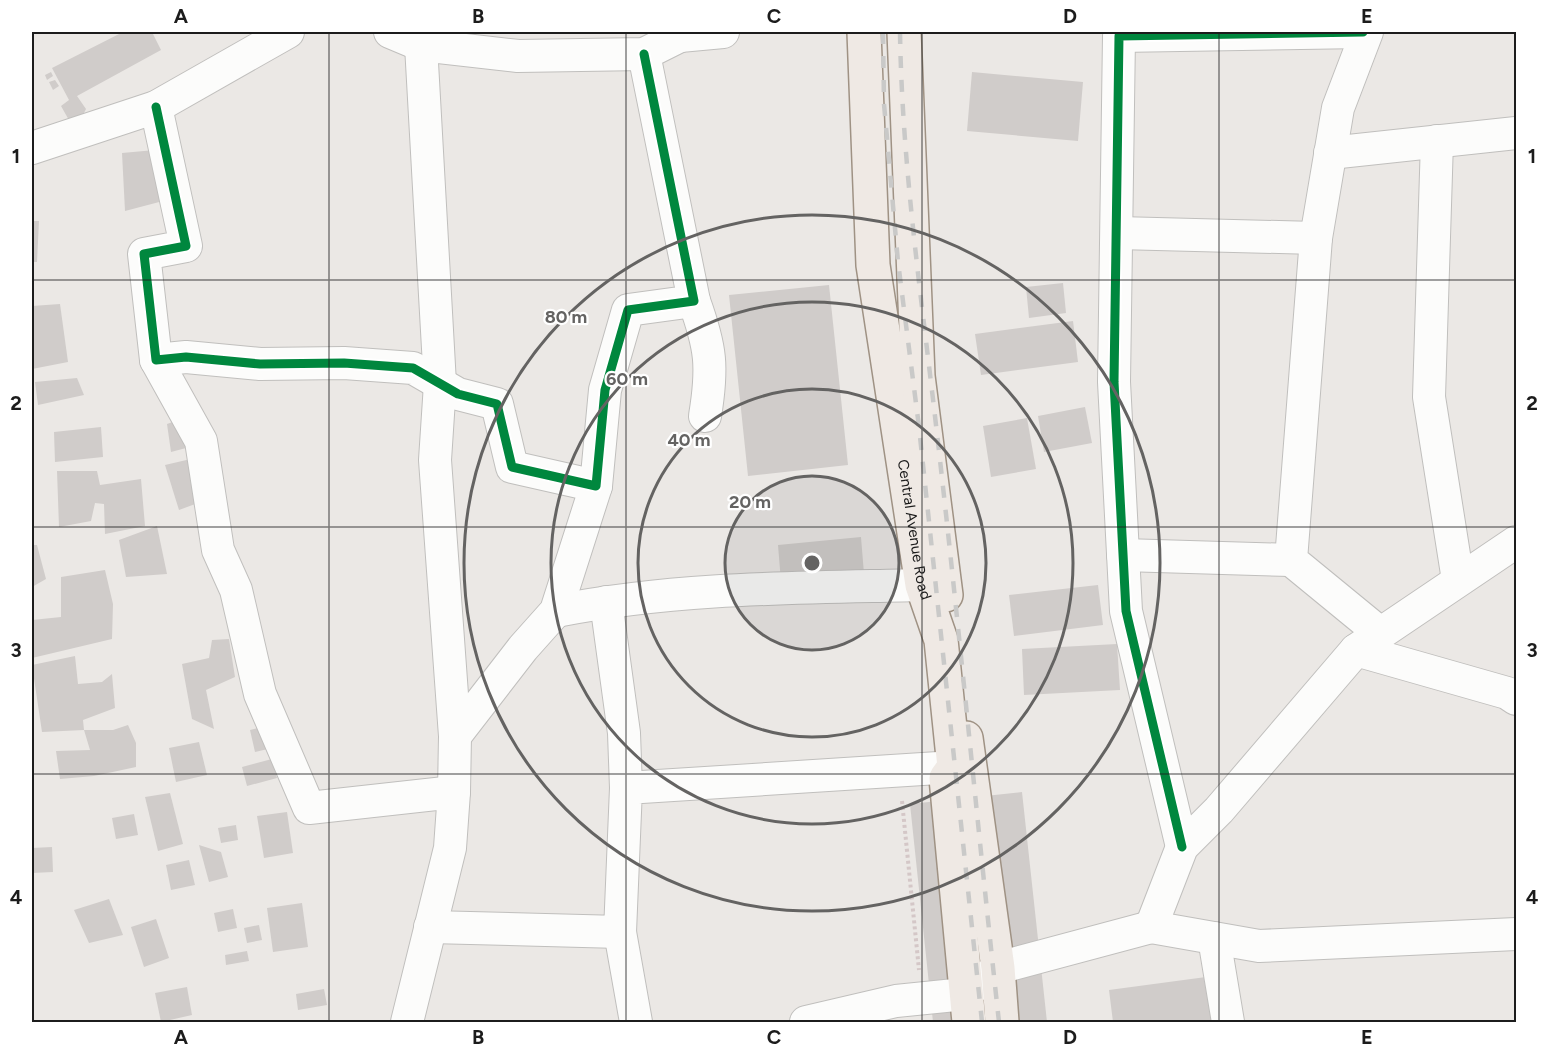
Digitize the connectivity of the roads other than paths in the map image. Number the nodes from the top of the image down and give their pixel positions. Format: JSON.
{"nodes":[{"id":1,"x":288,"y":32,"type":"edge"},
{"id":2,"x":390,"y":32,"type":"edge"},
{"id":3,"x":723,"y":32,"type":"edge"},
{"id":4,"x":864,"y":32,"type":"edge"},
{"id":5,"x":904,"y":32,"type":"edge"},
{"id":6,"x":1365,"y":32,"type":"edge"},
{"id":7,"x":1200,"y":33,"type":"edge"},
{"id":8,"x":680,"y":34,"type":"edge"},
{"id":9,"x":1113,"y":34,"type":"edge"},
{"id":10,"x":421,"y":45,"type":"junction"},
{"id":11,"x":644,"y":54,"type":"junction"},
{"id":12,"x":156,"y":107,"type":"junction"},
{"id":13,"x":1516,"y":133,"type":"edge"},
{"id":14,"x":1437,"y":141,"type":"junction"},
{"id":15,"x":32,"y":148,"type":"edge"},
{"id":16,"x":1330,"y":153,"type":"junction"},
{"id":17,"x":1118,"y":233,"type":"junction"},
{"id":18,"x":1316,"y":238,"type":"junction"},
{"id":19,"x":694,"y":301,"type":"junction"},
{"id":20,"x":156,"y":360,"type":"junction"},
{"id":21,"x":440,"y":384,"type":"junction"},
{"id":22,"x":705,"y":416,"type":"dead end"},
{"id":23,"x":596,"y":486,"type":"junction"},
{"id":24,"x":1516,"y":542,"type":"edge"},
{"id":25,"x":1123,"y":555,"type":"junction"},
{"id":26,"x":1291,"y":560,"type":"junction"},
{"id":27,"x":1458,"y":580,"type":"junction"},
{"id":28,"x":922,"y":585,"type":"junction"},
{"id":29,"x":606,"y":602,"type":"junction"},
{"id":30,"x":556,"y":611,"type":"junction"},
{"id":31,"x":1368,"y":642,"type":"junction"},
{"id":32,"x":1516,"y":699,"type":"edge"},
{"id":33,"x":455,"y":736,"type":"junction"},
{"id":34,"x":954,"y":767,"type":"junction"},
{"id":35,"x":626,"y":788,"type":"junction"},
{"id":36,"x":454,"y":792,"type":"junction"},
{"id":37,"x":1182,"y":847,"type":"junction"},
{"id":38,"x":430,"y":927,"type":"junction"},
{"id":39,"x":1151,"y":927,"type":"junction"},
{"id":40,"x":620,"y":932,"type":"junction"},
{"id":41,"x":1516,"y":934,"type":"edge"},
{"id":42,"x":1214,"y":938,"type":"junction"},
{"id":43,"x":998,"y":968,"type":"junction"},
{"id":44,"x":967,"y":1008,"type":"edge"},
{"id":45,"x":407,"y":1023,"type":"edge"},
{"id":46,"x":636,"y":1023,"type":"edge"},
{"id":47,"x":806,"y":1023,"type":"edge"},
{"id":48,"x":1002,"y":1023,"type":"edge"},
{"id":49,"x":1228,"y":1023,"type":"edge"}],
"edges":[{"from":1,"to":12,"type":"street"},
{"from":2,"to":10,"type":"street"},
{"from":3,"to":8,"type":"street"},
{"from":4,"to":28,"type":"main road","name":"Central Avenue Road"},
{"from":5,"to":43,"type":"main road"},
{"from":6,"to":7,"type":"street"},
{"from":6,"to":16,"type":"street"},
{"from":7,"to":9,"type":"street"},
{"from":8,"to":11,"type":"street"},
{"from":9,"to":17,"type":"street"},
{"from":10,"to":11,"type":"street"},
{"from":10,"to":21,"type":"street"},
{"from":11,"to":19,"type":"street"},
{"from":12,"to":15,"type":"street"},
{"from":12,"to":20,"type":"street"},
{"from":13,"to":14,"type":"street"},
{"from":14,"to":16,"type":"street"},
{"from":14,"to":27,"type":"street"},
{"from":16,"to":18,"type":"street"},
{"from":17,"to":18,"type":"street"},
{"from":17,"to":25,"type":"street"},
{"from":18,"to":26,"type":"street"},
{"from":19,"to":22,"type":"street"},
{"from":19,"to":23,"type":"street"},
{"from":20,"to":21,"type":"street"},
{"from":20,"to":36,"type":"street"},
{"from":21,"to":23,"type":"street"},
{"from":21,"to":33,"type":"street"},
{"from":23,"to":30,"type":"street"},
{"from":24,"to":27,"type":"street"},
{"from":25,"to":26,"type":"street"},
{"from":25,"to":37,"type":"street"},
{"from":26,"to":31,"type":"street"},
{"from":27,"to":31,"type":"street"},
{"from":28,"to":29,"type":"street"},
{"from":28,"to":34,"type":"main road","name":"Central Avenue Road"},
{"from":29,"to":30,"type":"street"},
{"from":29,"to":35,"type":"street"},
{"from":30,"to":33,"type":"street"},
{"from":31,"to":32,"type":"street"},
{"from":31,"to":37,"type":"street"},
{"from":33,"to":36,"type":"street"},
{"from":34,"to":35,"type":"street"},
{"from":34,"to":44,"type":"main road","name":"Central Avenue Road"},
{"from":35,"to":40,"type":"street"},
{"from":36,"to":38,"type":"street"},
{"from":37,"to":39,"type":"street"},
{"from":38,"to":40,"type":"street"},
{"from":38,"to":45,"type":"street"},
{"from":39,"to":42,"type":"street"},
{"from":39,"to":43,"type":"street"},
{"from":40,"to":46,"type":"street"},
{"from":41,"to":42,"type":"street"},
{"from":42,"to":49,"type":"street"},
{"from":43,"to":44,"type":"street"},
{"from":43,"to":48,"type":"main road"},
{"from":44,"to":47,"type":"street"}]}
